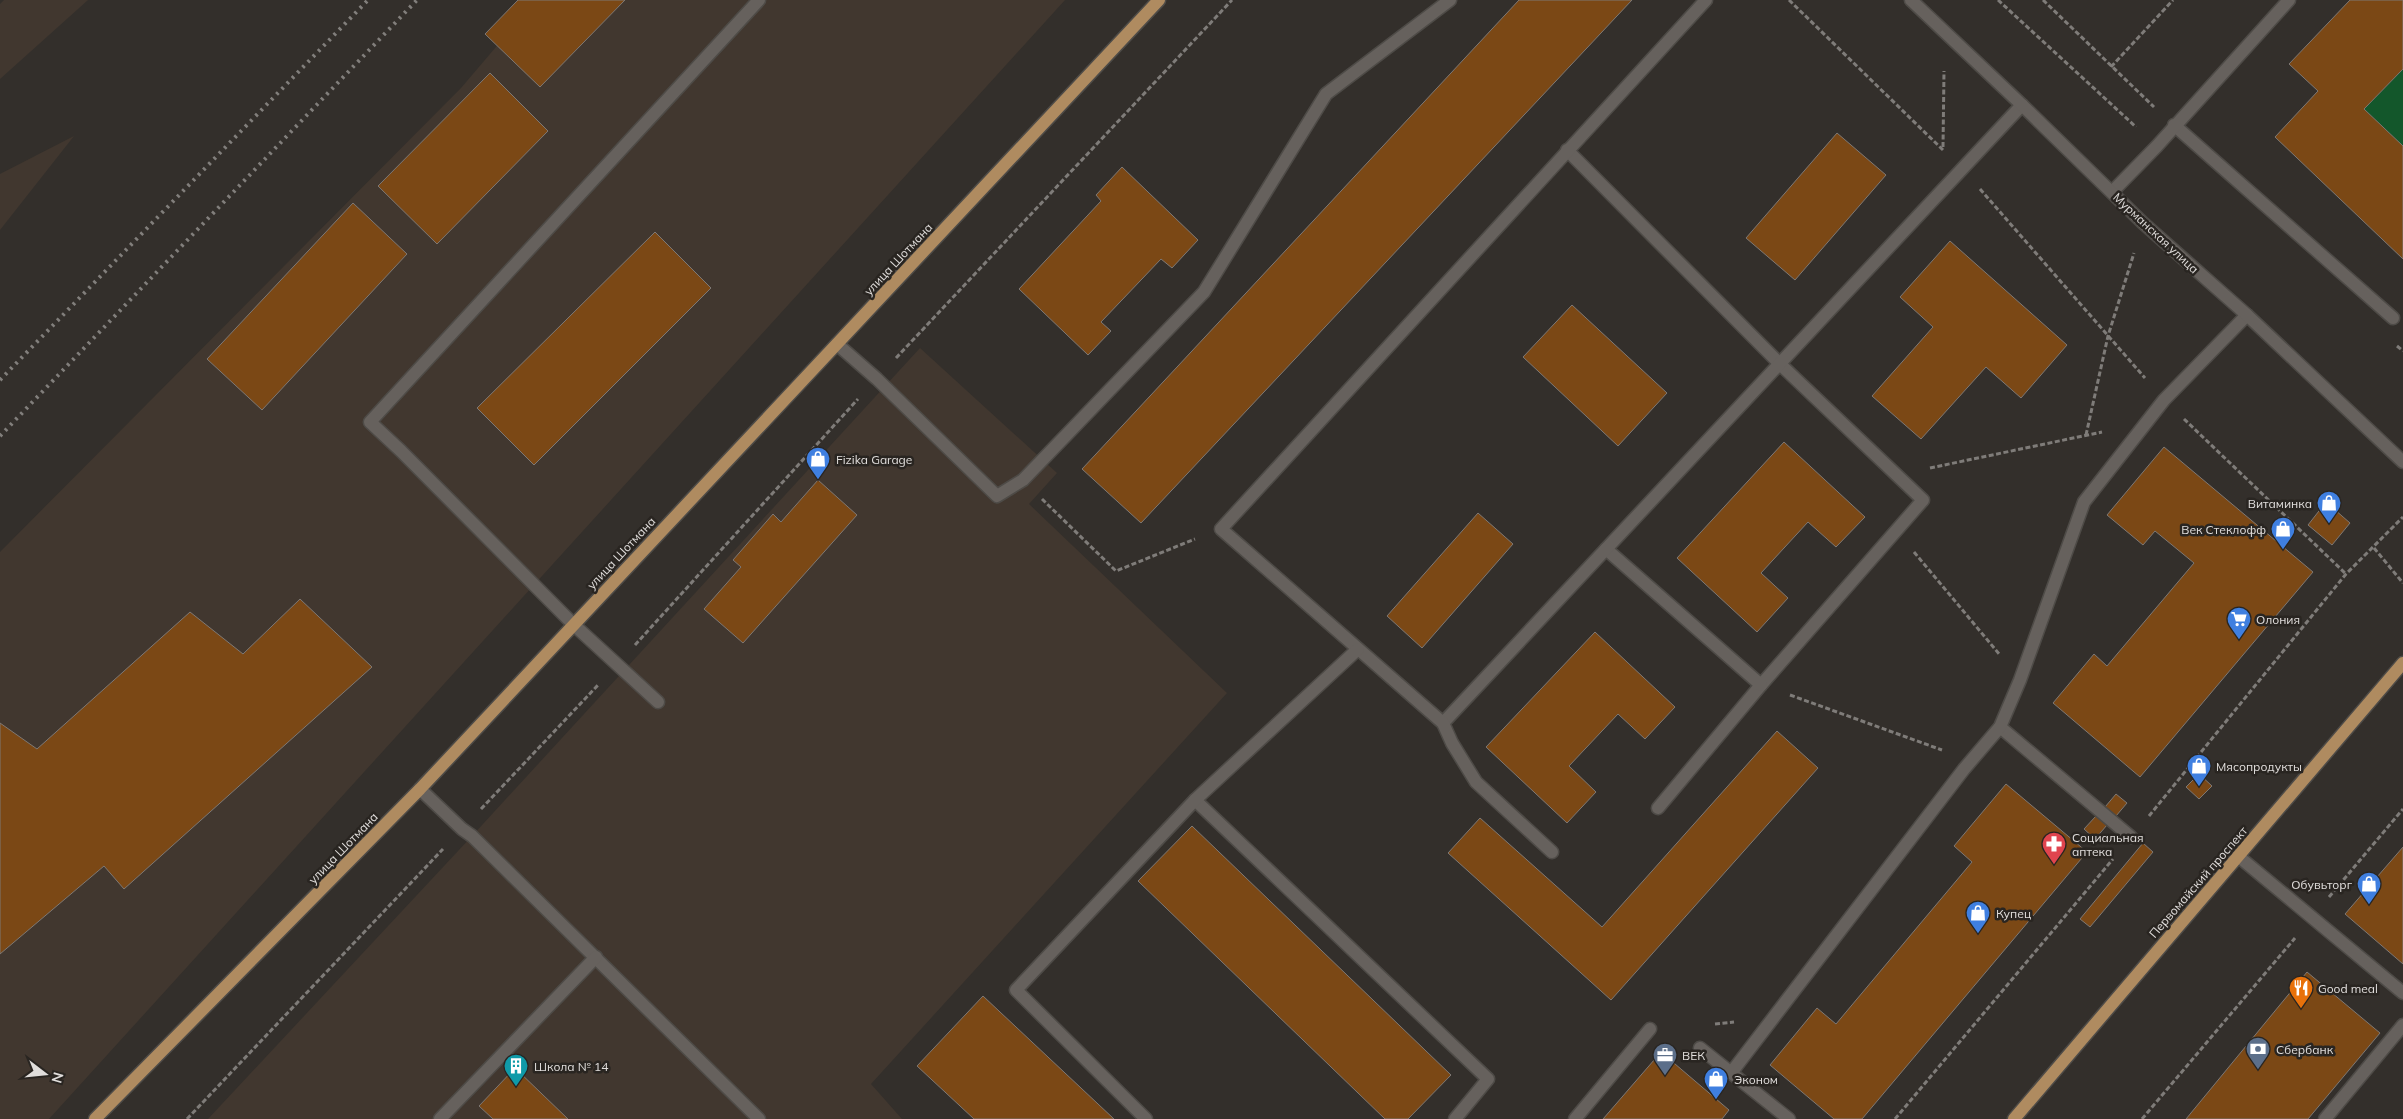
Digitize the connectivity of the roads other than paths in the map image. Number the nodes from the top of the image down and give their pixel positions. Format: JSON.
{"nodes":[{"id":1,"x":759,"y":0,"type":"edge"},
{"id":2,"x":1159,"y":0,"type":"edge"},
{"id":3,"x":1450,"y":0,"type":"edge"},
{"id":4,"x":1706,"y":0,"type":"edge"},
{"id":5,"x":1911,"y":0,"type":"edge"},
{"id":6,"x":2289,"y":0,"type":"edge"},
{"id":7,"x":2022,"y":104,"type":"junction"},
{"id":8,"x":2174,"y":125,"type":"junction"},
{"id":9,"x":1567,"y":150,"type":"junction"},
{"id":10,"x":2112,"y":192,"type":"junction"},
{"id":11,"x":2247,"y":315,"type":"junction"},
{"id":12,"x":2393,"y":318,"type":"dead end"},
{"id":13,"x":837,"y":344,"type":"junction"},
{"id":14,"x":1780,"y":364,"type":"junction"},
{"id":15,"x":2403,"y":462,"type":"edge"},
{"id":16,"x":1606,"y":549,"type":"junction"},
{"id":17,"x":572,"y":624,"type":"junction"},
{"id":18,"x":1358,"y":649,"type":"junction"},
{"id":19,"x":2403,"y":663,"type":"edge"},
{"id":20,"x":1761,"y":685,"type":"junction"},
{"id":21,"x":658,"y":702,"type":"dead end"},
{"id":22,"x":1444,"y":723,"type":"junction"},
{"id":23,"x":2000,"y":727,"type":"junction"},
{"id":24,"x":420,"y":789,"type":"junction"},
{"id":25,"x":1195,"y":800,"type":"junction"},
{"id":26,"x":1658,"y":808,"type":"dead end"},
{"id":27,"x":2132,"y":837,"type":"dead end"},
{"id":28,"x":1552,"y":852,"type":"dead end"},
{"id":29,"x":2238,"y":856,"type":"junction"},
{"id":30,"x":596,"y":957,"type":"junction"},
{"id":31,"x":2403,"y":993,"type":"edge"},
{"id":32,"x":2403,"y":1025,"type":"edge"},
{"id":33,"x":1650,"y":1029,"type":"dead end"},
{"id":34,"x":1700,"y":1048,"type":"dead end"},
{"id":35,"x":1731,"y":1073,"type":"junction"},
{"id":36,"x":1782,"y":1117,"type":"edge"},
{"id":37,"x":95,"y":1119,"type":"edge"},
{"id":38,"x":440,"y":1119,"type":"edge"},
{"id":39,"x":759,"y":1119,"type":"edge"},
{"id":40,"x":1146,"y":1119,"type":"edge"},
{"id":41,"x":1455,"y":1119,"type":"edge"},
{"id":42,"x":1575,"y":1119,"type":"edge"},
{"id":43,"x":2014,"y":1119,"type":"edge"},
{"id":44,"x":2325,"y":1119,"type":"edge"}],
"edges":[{"from":1,"to":17,"type":"street"},
{"from":2,"to":13,"type":"main road","name":"улица Шотмана"},
{"from":3,"to":13,"type":"street"},
{"from":4,"to":9,"type":"street"},
{"from":5,"to":7,"type":"street","name":"Мурманская улица"},
{"from":6,"to":8,"type":"street"},
{"from":7,"to":10,"type":"street","name":"Мурманская улица"},
{"from":7,"to":14,"type":"street"},
{"from":8,"to":10,"type":"street"},
{"from":8,"to":12,"type":"street"},
{"from":9,"to":14,"type":"street"},
{"from":9,"to":18,"type":"street"},
{"from":10,"to":11,"type":"street","name":"Мурманская улица"},
{"from":11,"to":15,"type":"street","name":"Мурманская улица"},
{"from":11,"to":23,"type":"street"},
{"from":13,"to":17,"type":"main road","name":"улица Шотмана"},
{"from":14,"to":16,"type":"street"},
{"from":14,"to":20,"type":"street"},
{"from":16,"to":20,"type":"street"},
{"from":16,"to":22,"type":"street"},
{"from":17,"to":21,"type":"street"},
{"from":17,"to":24,"type":"main road","name":"улица Шотмана"},
{"from":18,"to":22,"type":"street"},
{"from":18,"to":25,"type":"street"},
{"from":19,"to":29,"type":"main road","name":"Первомайский проспект"},
{"from":20,"to":26,"type":"street"},
{"from":22,"to":28,"type":"street"},
{"from":23,"to":27,"type":"street"},
{"from":23,"to":35,"type":"street"},
{"from":24,"to":30,"type":"street"},
{"from":24,"to":37,"type":"main road","name":"улица Шотмана"},
{"from":25,"to":40,"type":"street"},
{"from":25,"to":41,"type":"street"},
{"from":29,"to":31,"type":"street"},
{"from":29,"to":43,"type":"main road","name":"Первомайский проспект"},
{"from":30,"to":38,"type":"street"},
{"from":30,"to":39,"type":"street"},
{"from":32,"to":44,"type":"street"},
{"from":33,"to":42,"type":"street"},
{"from":34,"to":35,"type":"street"},
{"from":35,"to":36,"type":"street"}]}
